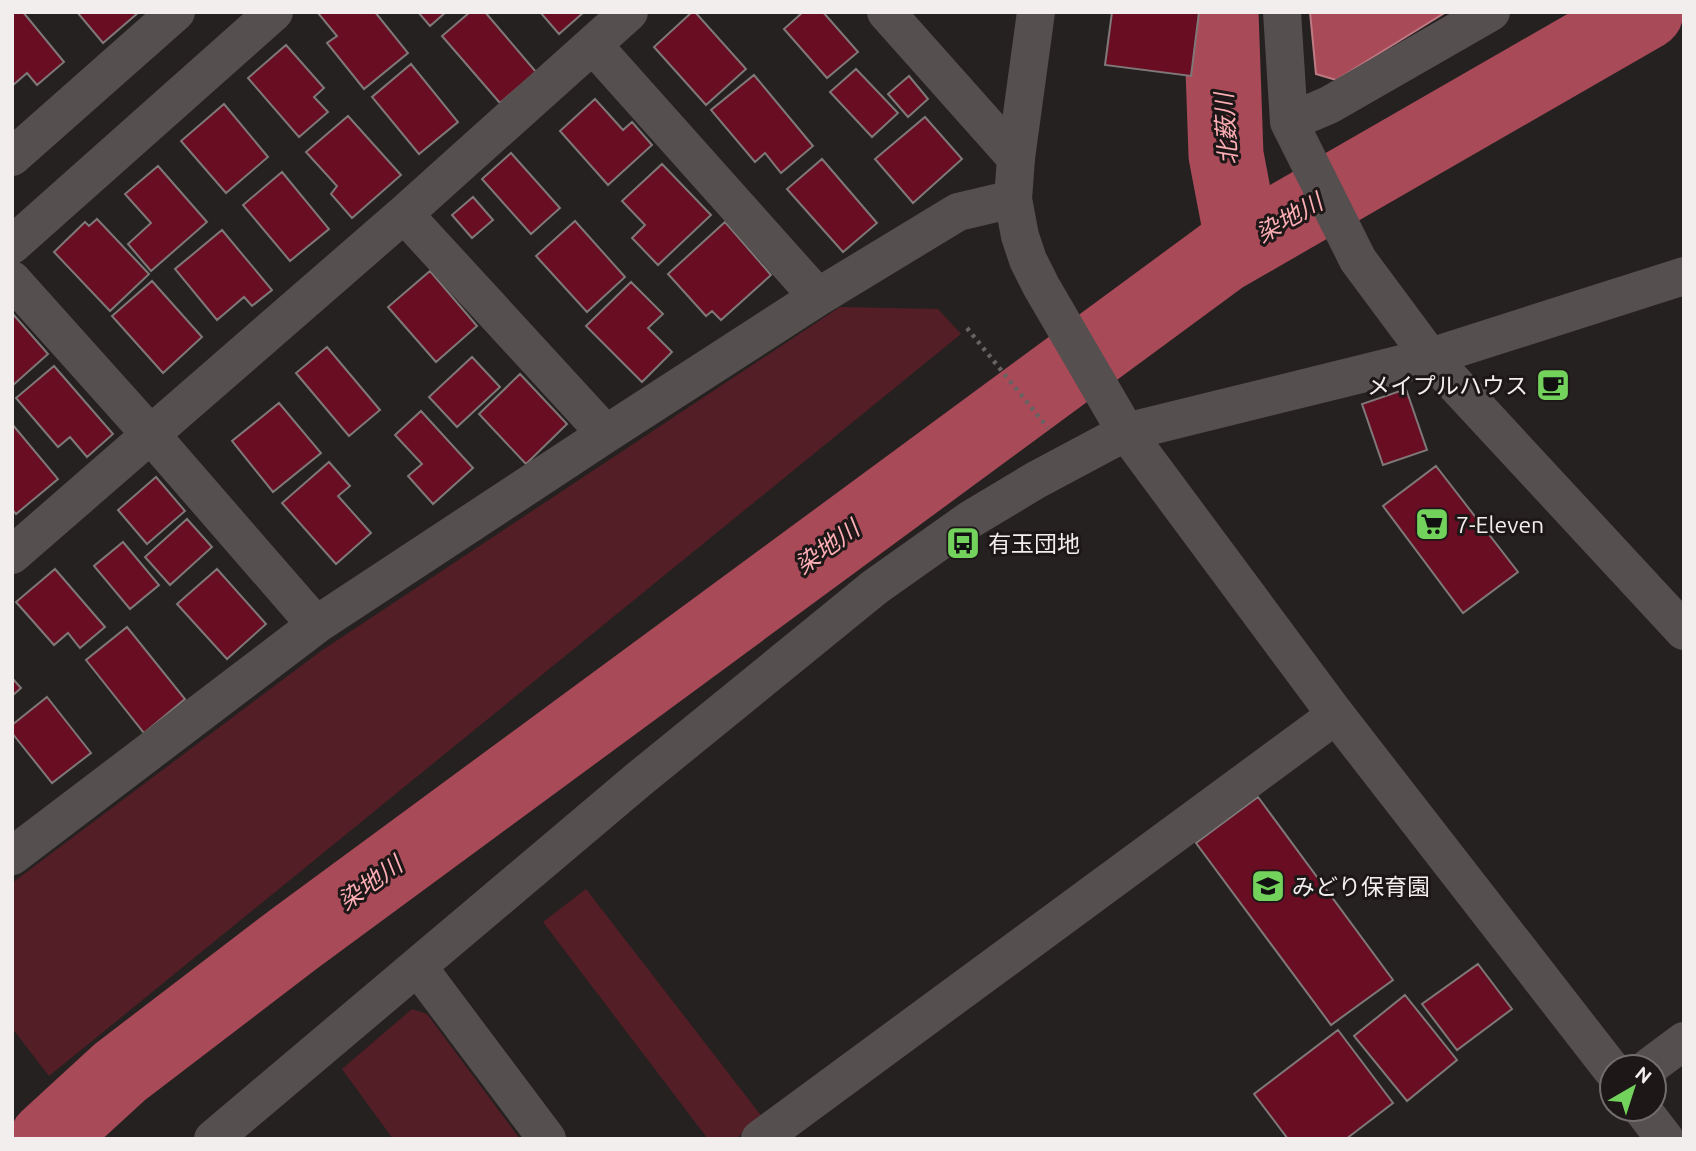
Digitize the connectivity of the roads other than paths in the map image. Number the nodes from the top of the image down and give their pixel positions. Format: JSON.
{"nodes":[{"id":1,"x":176,"y":12,"type":"edge"},
{"id":2,"x":274,"y":12,"type":"edge"},
{"id":3,"x":629,"y":12,"type":"edge"},
{"id":4,"x":886,"y":12,"type":"edge"},
{"id":5,"x":1036,"y":12,"type":"edge"},
{"id":6,"x":1282,"y":12,"type":"edge"},
{"id":7,"x":1490,"y":12,"type":"edge"},
{"id":8,"x":593,"y":45,"type":"junction"},
{"id":9,"x":1289,"y":122,"type":"junction"},
{"id":10,"x":12,"y":157,"type":"edge"},
{"id":11,"x":1016,"y":158,"type":"junction"},
{"id":12,"x":1013,"y":199,"type":"junction"},
{"id":13,"x":404,"y":214,"type":"junction"},
{"id":14,"x":12,"y":245,"type":"edge"},
{"id":15,"x":1684,"y":276,"type":"edge"},
{"id":16,"x":12,"y":280,"type":"edge"},
{"id":17,"x":818,"y":297,"type":"junction"},
{"id":18,"x":1430,"y":357,"type":"junction"},
{"id":19,"x":1126,"y":432,"type":"junction"},
{"id":20,"x":606,"y":434,"type":"junction"},
{"id":21,"x":151,"y":435,"type":"junction"},
{"id":22,"x":12,"y":555,"type":"edge"},
{"id":23,"x":316,"y":625,"type":"junction"},
{"id":24,"x":1684,"y":631,"type":"edge"},
{"id":25,"x":1336,"y":715,"type":"junction"},
{"id":26,"x":12,"y":856,"type":"edge"},
{"id":27,"x":418,"y":967,"type":"junction"},
{"id":28,"x":1684,"y":1041,"type":"edge"},
{"id":29,"x":1599,"y":1053,"type":"edge"},
{"id":30,"x":1668,"y":1053,"type":"edge"},
{"id":31,"x":1653,"y":1123,"type":"edge"},
{"id":32,"x":213,"y":1139,"type":"edge"},
{"id":33,"x":547,"y":1139,"type":"edge"},
{"id":34,"x":760,"y":1139,"type":"edge"},
{"id":35,"x":1665,"y":1139,"type":"edge"}],
"edges":[{"from":1,"to":10,"type":"street"},
{"from":2,"to":14,"type":"street"},
{"from":3,"to":8,"type":"street"},
{"from":4,"to":11,"type":"street"},
{"from":5,"to":11,"type":"street"},
{"from":6,"to":9,"type":"street"},
{"from":7,"to":9,"type":"street"},
{"from":8,"to":13,"type":"street"},
{"from":8,"to":17,"type":"street"},
{"from":9,"to":18,"type":"street"},
{"from":11,"to":12,"type":"street"},
{"from":12,"to":17,"type":"street"},
{"from":12,"to":19,"type":"street"},
{"from":13,"to":20,"type":"street"},
{"from":13,"to":21,"type":"street"},
{"from":15,"to":18,"type":"street"},
{"from":16,"to":21,"type":"street"},
{"from":17,"to":20,"type":"street"},
{"from":18,"to":19,"type":"street"},
{"from":18,"to":24,"type":"street"},
{"from":19,"to":25,"type":"street"},
{"from":19,"to":27,"type":"street"},
{"from":20,"to":23,"type":"street"},
{"from":21,"to":22,"type":"street"},
{"from":21,"to":23,"type":"street"},
{"from":23,"to":26,"type":"street"},
{"from":25,"to":29,"type":"street"},
{"from":25,"to":34,"type":"street"},
{"from":27,"to":32,"type":"street"},
{"from":27,"to":33,"type":"street"},
{"from":28,"to":30,"type":"street"},
{"from":31,"to":35,"type":"street"}]}
